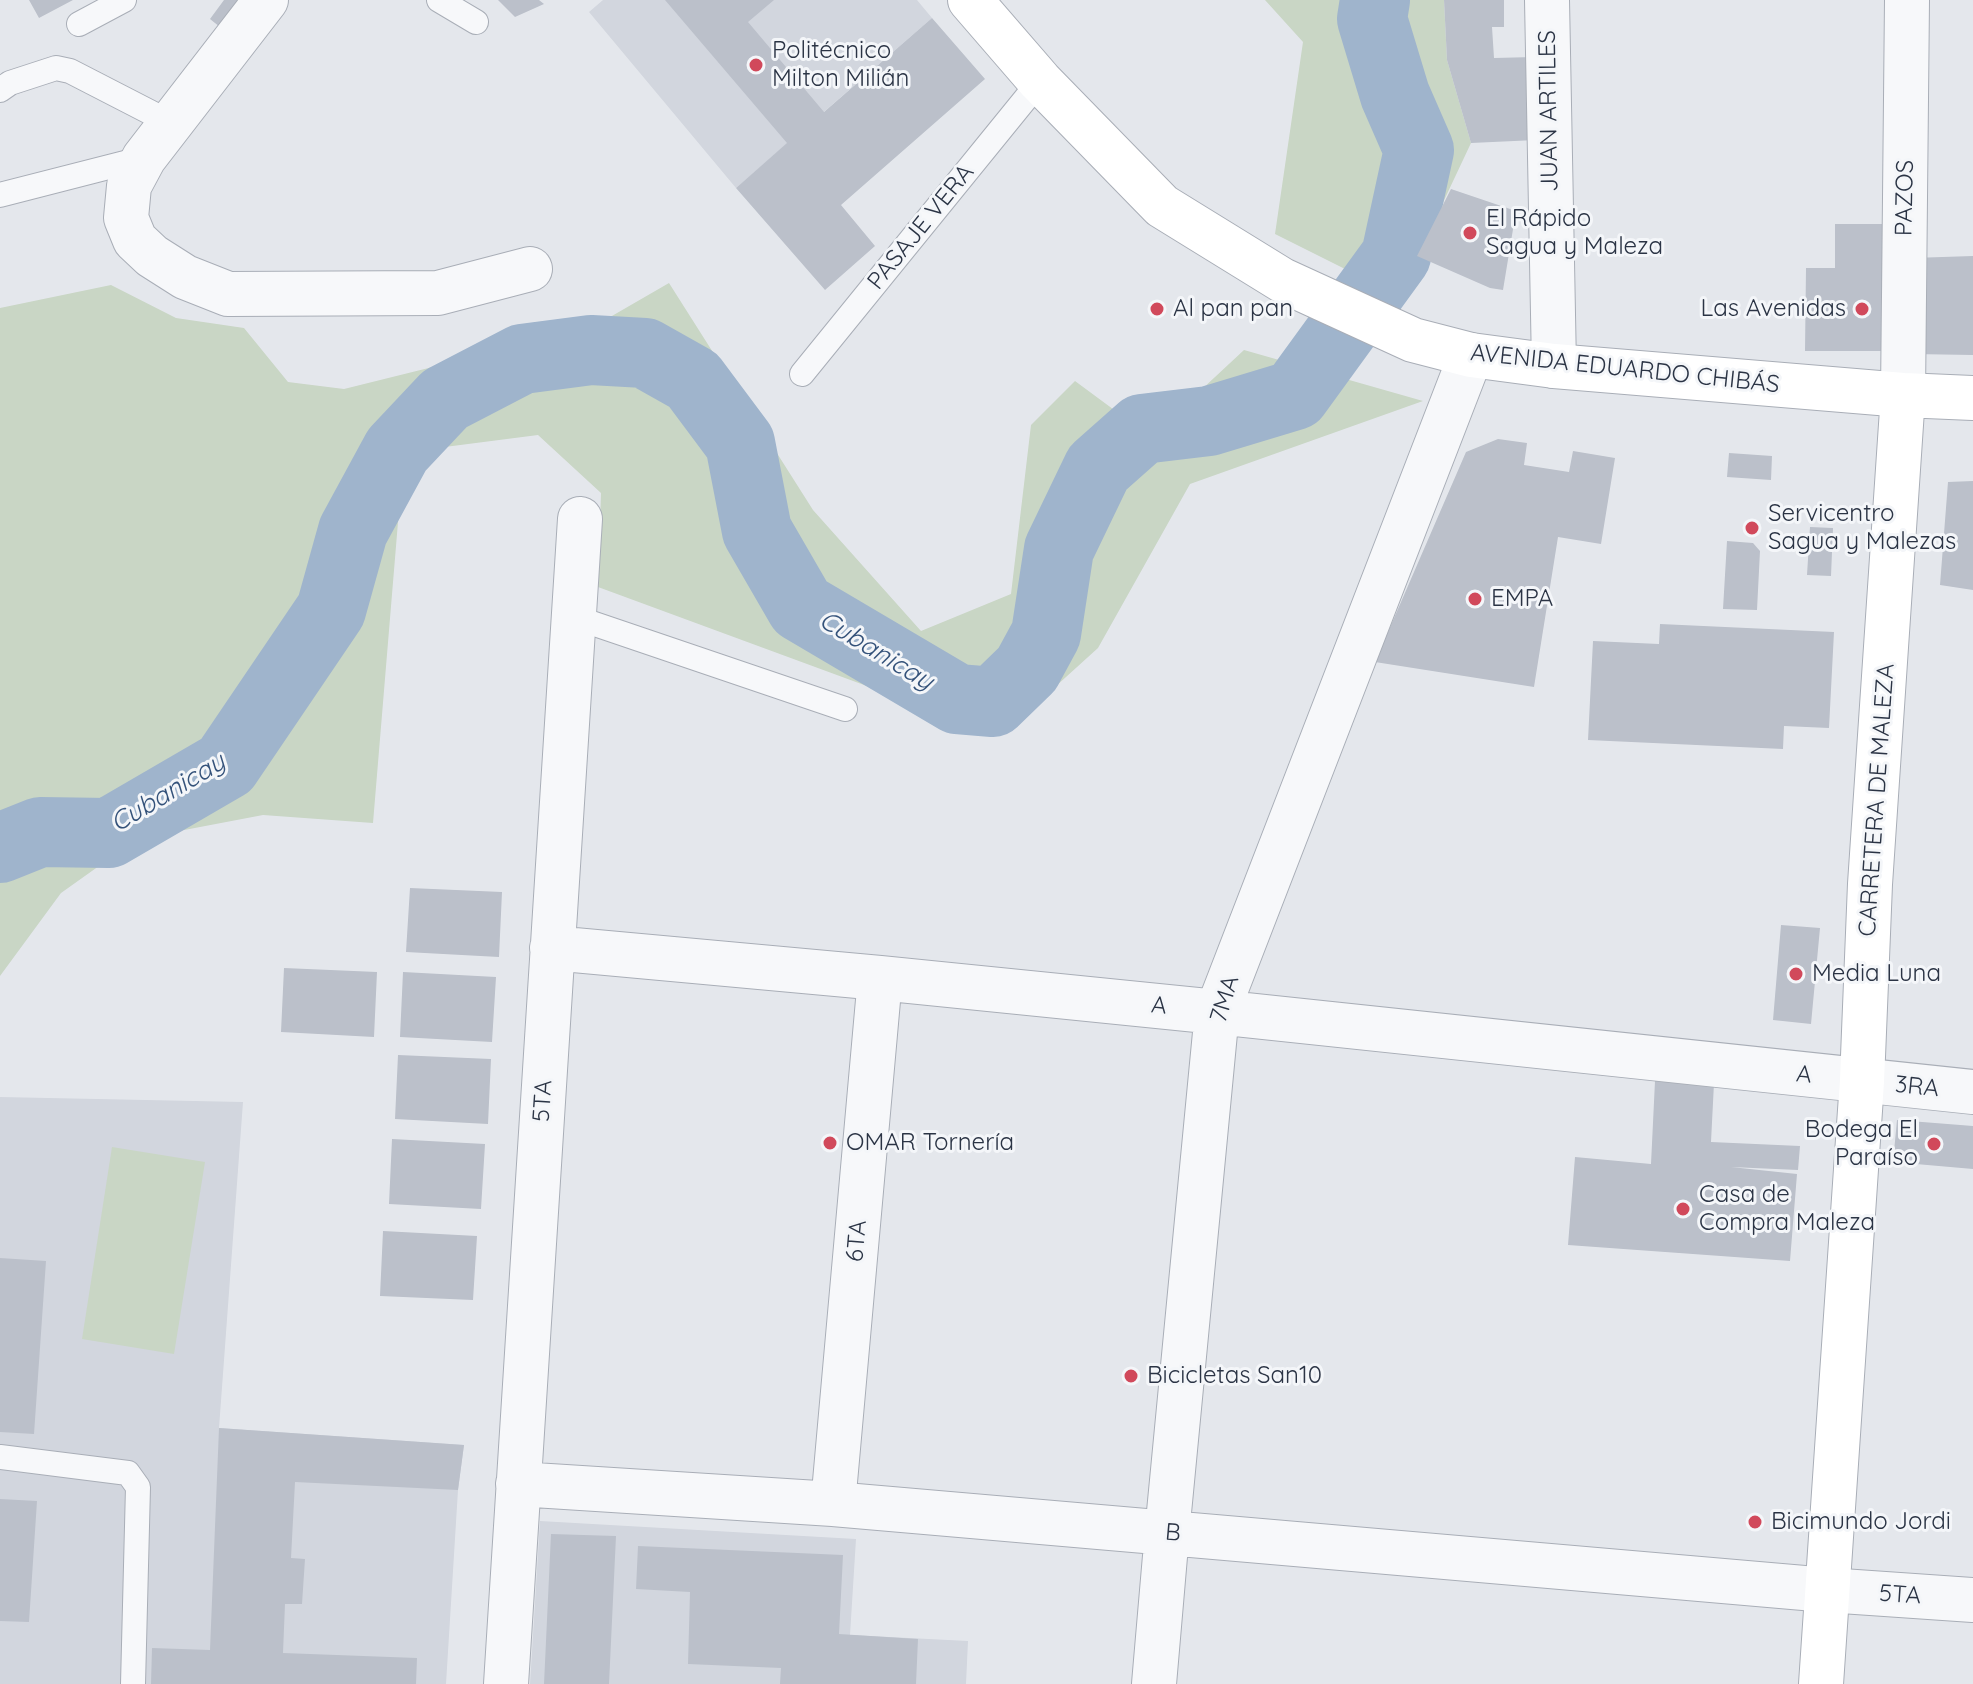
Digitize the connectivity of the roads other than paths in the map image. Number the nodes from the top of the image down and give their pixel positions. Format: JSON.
{"nodes":[{"id":1,"x":124,"y":0,"type":"edge"},
{"id":2,"x":266,"y":0,"type":"edge"},
{"id":3,"x":439,"y":0,"type":"edge"},
{"id":4,"x":970,"y":0,"type":"edge"},
{"id":5,"x":1547,"y":0,"type":"edge"},
{"id":6,"x":1907,"y":0,"type":"edge"},
{"id":7,"x":476,"y":22,"type":"dead end"},
{"id":8,"x":79,"y":24,"type":"dead end"},
{"id":9,"x":1040,"y":81,"type":"junction"},
{"id":10,"x":0,"y":90,"type":"edge"},
{"id":11,"x":171,"y":123,"type":"junction"},
{"id":12,"x":144,"y":158,"type":"junction"},
{"id":13,"x":0,"y":195,"type":"edge"},
{"id":14,"x":530,"y":269,"type":"dead end"},
{"id":15,"x":1471,"y":355,"type":"junction"},
{"id":16,"x":1554,"y":366,"type":"junction"},
{"id":17,"x":802,"y":374,"type":"dead end"},
{"id":18,"x":1903,"y":395,"type":"junction"},
{"id":19,"x":1973,"y":398,"type":"edge"},
{"id":20,"x":580,"y":519,"type":"dead end"},
{"id":21,"x":574,"y":617,"type":"junction"},
{"id":22,"x":845,"y":709,"type":"dead end"},
{"id":23,"x":552,"y":948,"type":"junction"},
{"id":24,"x":880,"y":978,"type":"junction"},
{"id":25,"x":1217,"y":1012,"type":"junction"},
{"id":26,"x":1862,"y":1081,"type":"junction"},
{"id":27,"x":1973,"y":1092,"type":"edge"},
{"id":28,"x":0,"y":1457,"type":"edge"},
{"id":29,"x":518,"y":1484,"type":"junction"},
{"id":30,"x":833,"y":1504,"type":"junction"},
{"id":31,"x":1167,"y":1533,"type":"junction"},
{"id":32,"x":1827,"y":1590,"type":"junction"},
{"id":33,"x":1973,"y":1600,"type":"edge"},
{"id":34,"x":133,"y":1684,"type":"edge"},
{"id":35,"x":506,"y":1684,"type":"edge"},
{"id":36,"x":1154,"y":1684,"type":"edge"},
{"id":37,"x":1821,"y":1684,"type":"edge"}],
"edges":[{"from":1,"to":8,"type":"lane"},
{"from":2,"to":11,"type":"street"},
{"from":3,"to":7,"type":"lane"},
{"from":4,"to":9,"type":"main road","name":"AVENIDA EDUARDO CHIBÁS"},
{"from":5,"to":16,"type":"street","name":"JUAN ARTILES"},
{"from":6,"to":18,"type":"street","name":"PAZOS"},
{"from":9,"to":15,"type":"main road","name":"AVENIDA EDUARDO CHIBÁS"},
{"from":9,"to":17,"type":"lane","name":"PASAJE VERA"},
{"from":10,"to":11,"type":"lane"},
{"from":11,"to":12,"type":"street"},
{"from":12,"to":13,"type":"lane"},
{"from":12,"to":14,"type":"street"},
{"from":15,"to":16,"type":"main road","name":"AVENIDA EDUARDO CHIBÁS"},
{"from":15,"to":25,"type":"street","name":"7MA"},
{"from":16,"to":18,"type":"main road","name":"AVENIDA EDUARDO CHIBÁS"},
{"from":18,"to":19,"type":"main road","name":"AVENIDA EDUARDO CHIBÁS"},
{"from":18,"to":26,"type":"main road","name":"CARRETERA DE MALEZA"},
{"from":20,"to":21,"type":"street","name":"5TA"},
{"from":21,"to":22,"type":"lane"},
{"from":21,"to":23,"type":"street","name":"5TA"},
{"from":23,"to":24,"type":"street","name":"A"},
{"from":23,"to":29,"type":"street","name":"5TA"},
{"from":24,"to":25,"type":"street","name":"A"},
{"from":24,"to":30,"type":"street","name":"6TA"},
{"from":25,"to":26,"type":"street","name":"A"},
{"from":25,"to":31,"type":"street","name":"7MA"},
{"from":26,"to":27,"type":"street","name":"3RA"},
{"from":26,"to":32,"type":"main road","name":"CARRETERA DE MALEZA"},
{"from":28,"to":34,"type":"lane"},
{"from":29,"to":30,"type":"street","name":"B"},
{"from":29,"to":35,"type":"street","name":"5TA"},
{"from":30,"to":31,"type":"street","name":"B"},
{"from":31,"to":32,"type":"street","name":"B"},
{"from":31,"to":36,"type":"street","name":"7MA"},
{"from":32,"to":33,"type":"street","name":"5TA"},
{"from":32,"to":37,"type":"main road","name":"CARRETERA DE MALEZA"}]}
